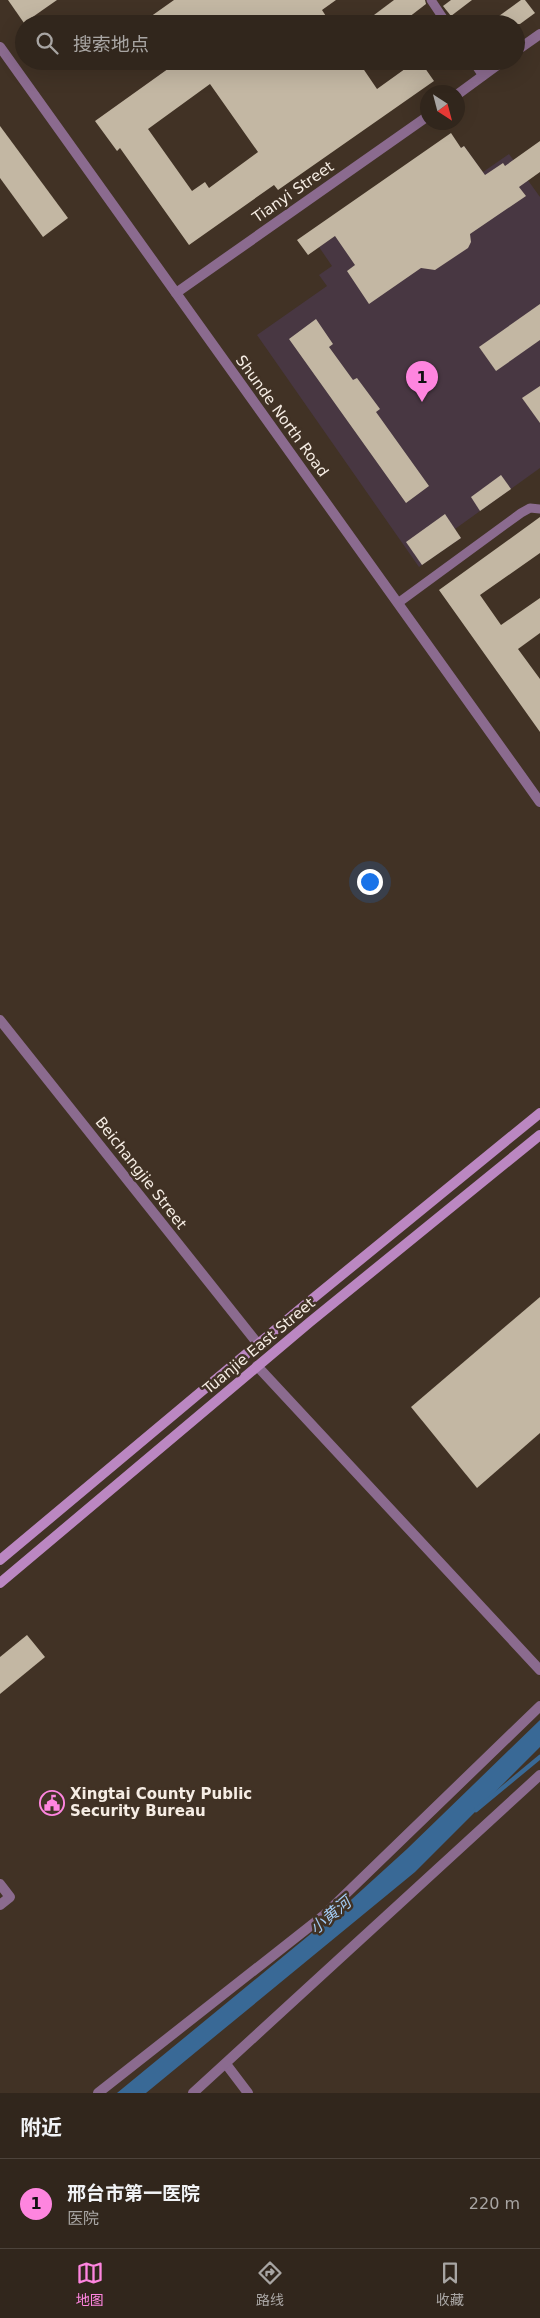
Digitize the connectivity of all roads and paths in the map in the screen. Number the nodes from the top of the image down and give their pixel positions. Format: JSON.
{"nodes":[{"id":1,"x":431,"y":0,"type":"edge"},
{"id":2,"x":441,"y":15,"type":"edge"},
{"id":3,"x":540,"y":34,"type":"edge"},
{"id":4,"x":525,"y":45,"type":"edge"},
{"id":5,"x":0,"y":47,"type":"edge"},
{"id":6,"x":15,"y":68,"type":"edge"},
{"id":7,"x":16,"y":70,"type":"edge"},
{"id":8,"x":479,"y":70,"type":"edge"},
{"id":9,"x":491,"y":70,"type":"edge"},
{"id":10,"x":483,"y":76,"type":"junction"},
{"id":11,"x":465,"y":89,"type":"edge"},
{"id":12,"x":420,"y":122,"type":"edge"},
{"id":13,"x":176,"y":293,"type":"junction"},
{"id":14,"x":540,"y":509,"type":"edge"},
{"id":15,"x":398,"y":603,"type":"junction"},
{"id":16,"x":540,"y":802,"type":"edge"},
{"id":17,"x":0,"y":1020,"type":"edge"},
{"id":18,"x":540,"y":1113,"type":"edge"},
{"id":19,"x":540,"y":1135,"type":"edge"},
{"id":20,"x":258,"y":1344,"type":"junction"},
{"id":21,"x":257,"y":1366,"type":"junction"},
{"id":22,"x":0,"y":1560,"type":"edge"},
{"id":23,"x":0,"y":1582,"type":"edge"},
{"id":24,"x":540,"y":1670,"type":"edge"},
{"id":25,"x":540,"y":1706,"type":"edge"},
{"id":26,"x":540,"y":1775,"type":"edge"},
{"id":27,"x":0,"y":1884,"type":"edge"},
{"id":28,"x":0,"y":1905,"type":"edge"},
{"id":29,"x":226,"y":2064,"type":"junction"},
{"id":30,"x":98,"y":2093,"type":"edge"},
{"id":31,"x":193,"y":2093,"type":"edge"},
{"id":32,"x":248,"y":2093,"type":"edge"}],
"edges":[{"from":1,"to":2,"type":"lane"},
{"from":3,"to":4,"type":"street"},
{"from":5,"to":6,"type":"street","name":"Shunde North Road"},
{"from":7,"to":13,"type":"street","name":"Shunde North Road"},
{"from":8,"to":10,"type":"lane"},
{"from":9,"to":10,"type":"street"},
{"from":10,"to":11,"type":"street"},
{"from":12,"to":13,"type":"street","name":"Tianyi Street"},
{"from":13,"to":15,"type":"street","name":"Shunde North Road"},
{"from":14,"to":15,"type":"lane"},
{"from":15,"to":16,"type":"street","name":"Shunde North Road"},
{"from":17,"to":20,"type":"street","name":"Beichangjie Street"},
{"from":18,"to":20,"type":"main road","name":"Tuanjie East Street"},
{"from":19,"to":21,"type":"main road","name":"Tuanjie East Street"},
{"from":20,"to":22,"type":"main road","name":"Tuanjie East Street"},
{"from":21,"to":23,"type":"main road","name":"Tuanjie East Street"},
{"from":21,"to":24,"type":"street"},
{"from":25,"to":30,"type":"street"},
{"from":26,"to":29,"type":"street"},
{"from":27,"to":28,"type":"street"},
{"from":29,"to":31,"type":"street"},
{"from":29,"to":32,"type":"street"}]}
